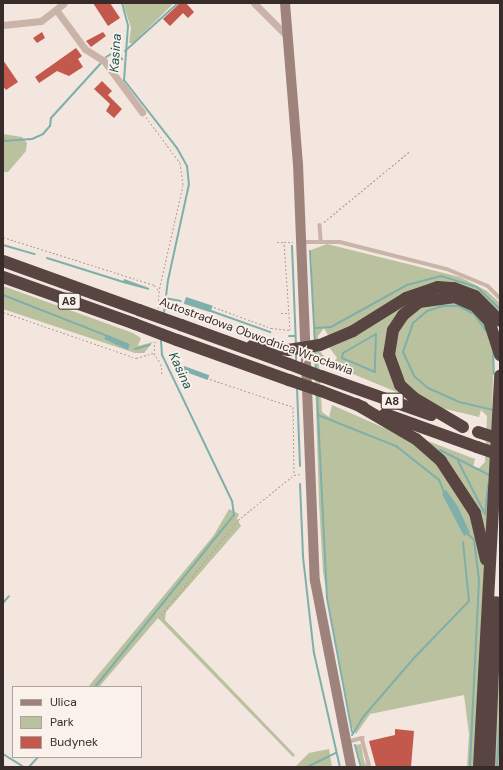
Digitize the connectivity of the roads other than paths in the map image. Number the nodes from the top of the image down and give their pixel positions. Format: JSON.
{"nodes":[{"id":1,"x":64,"y":3,"type":"edge"},
{"id":2,"x":254,"y":3,"type":"edge"},
{"id":3,"x":285,"y":3,"type":"edge"},
{"id":4,"x":57,"y":11,"type":"junction"},
{"id":5,"x":3,"y":25,"type":"edge"},
{"id":6,"x":287,"y":36,"type":"junction"},
{"id":7,"x":142,"y":112,"type":"road end"},
{"id":8,"x":320,"y":226,"type":"road end"},
{"id":9,"x":321,"y":241,"type":"junction"},
{"id":10,"x":302,"y":242,"type":"junction"},
{"id":11,"x":3,"y":261,"type":"edge"},
{"id":12,"x":3,"y":277,"type":"edge"},
{"id":13,"x":500,"y":298,"type":"edge"},
{"id":14,"x":500,"y":321,"type":"edge"},
{"id":15,"x":232,"y":343,"type":"junction"},
{"id":16,"x":500,"y":354,"type":"edge"},
{"id":17,"x":500,"y":376,"type":"edge"},
{"id":18,"x":356,"y":404,"type":"junction"},
{"id":19,"x":464,"y":427,"type":"junction"},
{"id":20,"x":500,"y":439,"type":"edge"},
{"id":21,"x":500,"y":455,"type":"edge"},
{"id":22,"x":500,"y":533,"type":"edge"},
{"id":23,"x":500,"y":600,"type":"edge"},
{"id":24,"x":488,"y":613,"type":"junction"},
{"id":25,"x":495,"y":642,"type":"junction"},
{"id":26,"x":345,"y":743,"type":"junction"},
{"id":27,"x":351,"y":767,"type":"edge"},
{"id":28,"x":370,"y":767,"type":"edge"},
{"id":29,"x":479,"y":767,"type":"edge"},
{"id":30,"x":489,"y":767,"type":"edge"}],
"edges":[{"from":1,"to":4,"type":"street"},
{"from":2,"to":6,"type":"street"},
{"from":3,"to":6,"type":"main road"},
{"from":4,"to":5,"type":"street"},
{"from":4,"to":7,"type":"street"},
{"from":6,"to":10,"type":"main road"},
{"from":8,"to":9,"type":"lane"},
{"from":9,"to":10,"type":"lane"},
{"from":9,"to":13,"type":"lane"},
{"from":10,"to":26,"type":"main road"},
{"from":11,"to":15,"type":"highway","name":"Autostradowa Obwodnica Wrocławia","number":"A8","bridge":true},
{"from":12,"to":18,"type":"highway","number":"A8","bridge":true},
{"from":14,"to":15,"type":"highway","bridge":true},
{"from":15,"to":19,"type":"highway","name":"Autostradowa Obwodnica Wrocławia","number":"A8","bridge":true},
{"from":16,"to":19,"type":"highway"},
{"from":17,"to":24,"type":"highway"},
{"from":18,"to":21,"type":"highway","number":"A8","bridge":true},
{"from":18,"to":24,"type":"highway"},
{"from":19,"to":20,"type":"highway","name":"Autostradowa Obwodnica Wrocławia","number":"A8","bridge":true},
{"from":22,"to":25,"type":"highway"},
{"from":23,"to":25,"type":"highway"},
{"from":24,"to":29,"type":"highway"},
{"from":25,"to":30,"type":"highway"},
{"from":26,"to":27,"type":"main road"},
{"from":26,"to":28,"type":"lane"}]}
